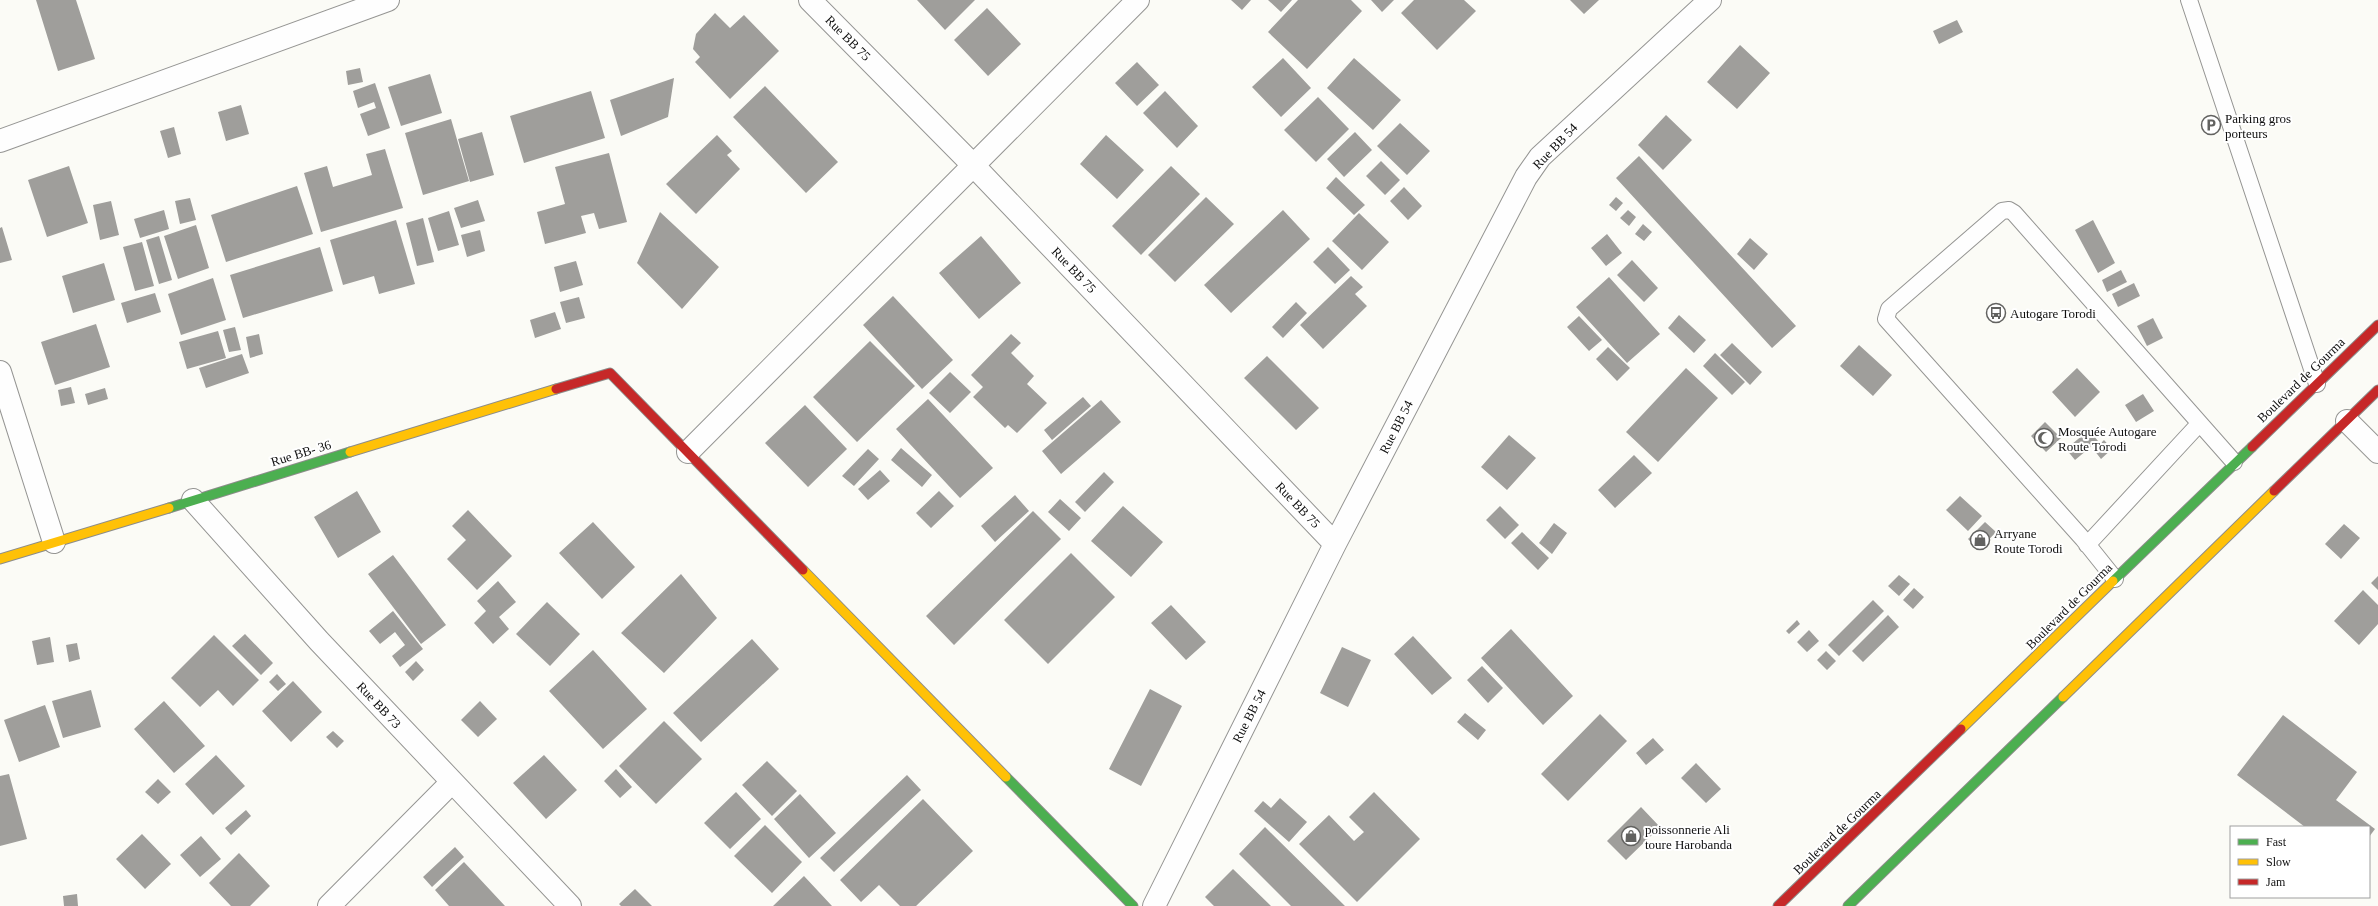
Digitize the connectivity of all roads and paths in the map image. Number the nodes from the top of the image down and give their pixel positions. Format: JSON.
{"nodes":[{"id":1,"x":388,"y":0,"type":"edge"},
{"id":2,"x":810,"y":0,"type":"edge"},
{"id":3,"x":1138,"y":0,"type":"edge"},
{"id":4,"x":1710,"y":0,"type":"edge"},
{"id":5,"x":2189,"y":0,"type":"edge"},
{"id":6,"x":0,"y":141,"type":"edge"},
{"id":7,"x":974,"y":165,"type":"junction"},
{"id":8,"x":2378,"y":325,"type":"edge"},
{"id":9,"x":0,"y":372,"type":"edge"},
{"id":10,"x":2317,"y":384,"type":"junction"},
{"id":11,"x":2378,"y":390,"type":"edge"},
{"id":12,"x":2347,"y":421,"type":"junction"},
{"id":13,"x":2199,"y":424,"type":"junction"},
{"id":14,"x":688,"y":452,"type":"junction"},
{"id":15,"x":2378,"y":452,"type":"edge"},
{"id":16,"x":2234,"y":462,"type":"junction"},
{"id":17,"x":193,"y":500,"type":"junction"},
{"id":18,"x":54,"y":542,"type":"junction"},
{"id":19,"x":1335,"y":544,"type":"junction"},
{"id":20,"x":2087,"y":545,"type":"junction"},
{"id":21,"x":0,"y":558,"type":"edge"},
{"id":22,"x":2115,"y":579,"type":"junction"},
{"id":23,"x":452,"y":782,"type":"junction"},
{"id":24,"x":328,"y":906,"type":"edge"},
{"id":25,"x":570,"y":906,"type":"edge"},
{"id":26,"x":1133,"y":906,"type":"edge"},
{"id":27,"x":1154,"y":906,"type":"edge"},
{"id":28,"x":1778,"y":906,"type":"edge"},
{"id":29,"x":1848,"y":906,"type":"edge"}],
"edges":[{"from":1,"to":6,"type":"street"},
{"from":2,"to":7,"type":"street","name":"Rue BB 75"},
{"from":3,"to":7,"type":"street"},
{"from":4,"to":19,"type":"street","name":"Rue BB 54"},
{"from":5,"to":10,"type":"lane"},
{"from":7,"to":14,"type":"street"},
{"from":7,"to":19,"type":"street","name":"Rue BB 75"},
{"from":8,"to":10,"type":"main road","name":"Boulevard de Gourma"},
{"from":9,"to":18,"type":"street"},
{"from":10,"to":16,"type":"main road","name":"Boulevard de Gourma"},
{"from":11,"to":12,"type":"main road"},
{"from":12,"to":15,"type":"street"},
{"from":12,"to":29,"type":"main road"},
{"from":13,"to":16,"type":"lane"},
{"from":13,"to":20,"type":"lane"},
{"from":13,"to":20,"type":"lane"},
{"from":14,"to":17,"type":"main road","name":"Rue BB- 36"},
{"from":14,"to":26,"type":"main road"},
{"from":16,"to":22,"type":"main road","name":"Boulevard de Gourma"},
{"from":17,"to":18,"type":"main road","name":"Rue BB- 36"},
{"from":17,"to":23,"type":"street","name":"Rue BB 73"},
{"from":18,"to":21,"type":"main road","name":"Rue BB- 36"},
{"from":19,"to":27,"type":"street","name":"Rue BB 54"},
{"from":20,"to":22,"type":"lane"},
{"from":22,"to":28,"type":"main road","name":"Boulevard de Gourma"},
{"from":23,"to":24,"type":"street"},
{"from":23,"to":25,"type":"street","name":"Rue BB 73"}]}
